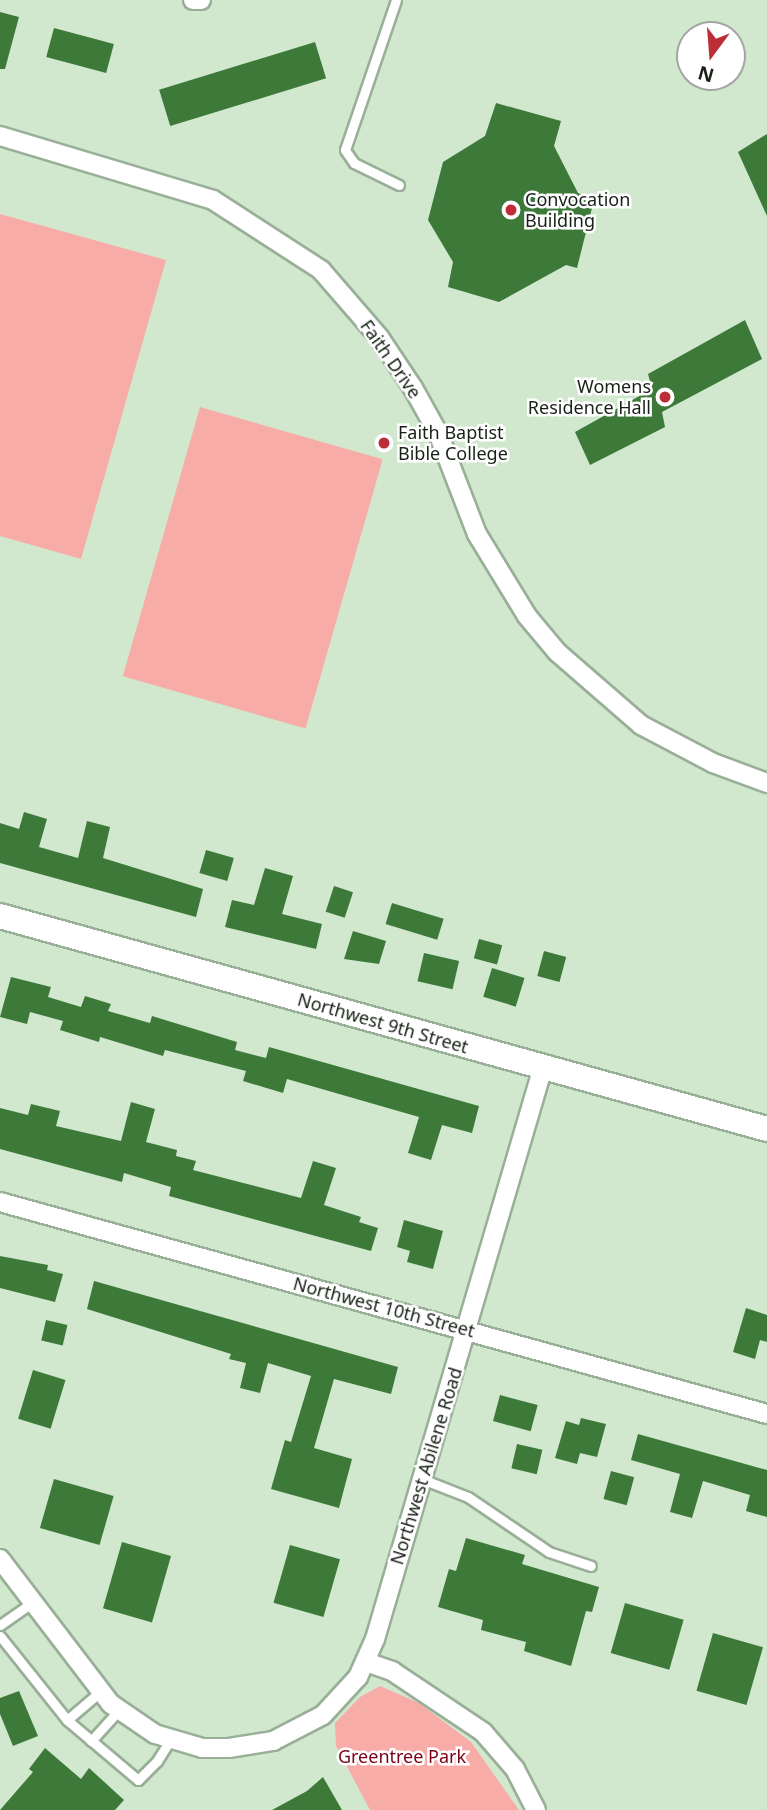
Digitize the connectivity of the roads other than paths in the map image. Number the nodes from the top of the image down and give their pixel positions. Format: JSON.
{"nodes":[{"id":1,"x":396,"y":0,"type":"edge"},
{"id":2,"x":0,"y":136,"type":"edge"},
{"id":3,"x":399,"y":185,"type":"dead end"},
{"id":4,"x":767,"y":783,"type":"edge"},
{"id":5,"x":0,"y":916,"type":"edge"},
{"id":6,"x":543,"y":1067,"type":"junction"},
{"id":7,"x":767,"y":1129,"type":"edge"},
{"id":8,"x":0,"y":1202,"type":"edge"},
{"id":9,"x":467,"y":1330,"type":"junction"},
{"id":10,"x":767,"y":1414,"type":"edge"},
{"id":11,"x":422,"y":1479,"type":"junction"},
{"id":12,"x":2,"y":1566,"type":"edge"},
{"id":13,"x":591,"y":1566,"type":"dead end"},
{"id":14,"x":33,"y":1602,"type":"junction"},
{"id":15,"x":0,"y":1625,"type":"edge"},
{"id":16,"x":0,"y":1636,"type":"edge"},
{"id":17,"x":366,"y":1662,"type":"junction"},
{"id":18,"x":101,"y":1691,"type":"junction"},
{"id":19,"x":119,"y":1710,"type":"junction"},
{"id":20,"x":67,"y":1720,"type":"junction"},
{"id":21,"x":170,"y":1740,"type":"junction"},
{"id":22,"x":91,"y":1741,"type":"junction"},
{"id":23,"x":536,"y":1810,"type":"edge"}],
"edges":[{"from":1,"to":3,"type":"lane"},
{"from":2,"to":4,"type":"street","name":"Faith Drive"},
{"from":5,"to":6,"type":"street","name":"Northwest 9th Street"},
{"from":6,"to":7,"type":"street","name":"Northwest 9th Street"},
{"from":6,"to":9,"type":"street","name":"Northwest Abilene Road"},
{"from":8,"to":9,"type":"street","name":"Northwest 10th Street"},
{"from":9,"to":10,"type":"street","name":"Northwest 10th Street"},
{"from":9,"to":11,"type":"street","name":"Northwest Abilene Road"},
{"from":11,"to":13,"type":"lane"},
{"from":11,"to":17,"type":"street","name":"Northwest Abilene Road"},
{"from":12,"to":14,"type":"street"},
{"from":14,"to":15,"type":"lane"},
{"from":14,"to":18,"type":"street"},
{"from":16,"to":20,"type":"lane"},
{"from":17,"to":21,"type":"street"},
{"from":17,"to":23,"type":"street"},
{"from":18,"to":19,"type":"street"},
{"from":18,"to":20,"type":"lane"},
{"from":19,"to":21,"type":"street"},
{"from":19,"to":22,"type":"lane"},
{"from":20,"to":22,"type":"lane"},
{"from":21,"to":22,"type":"lane"}]}
